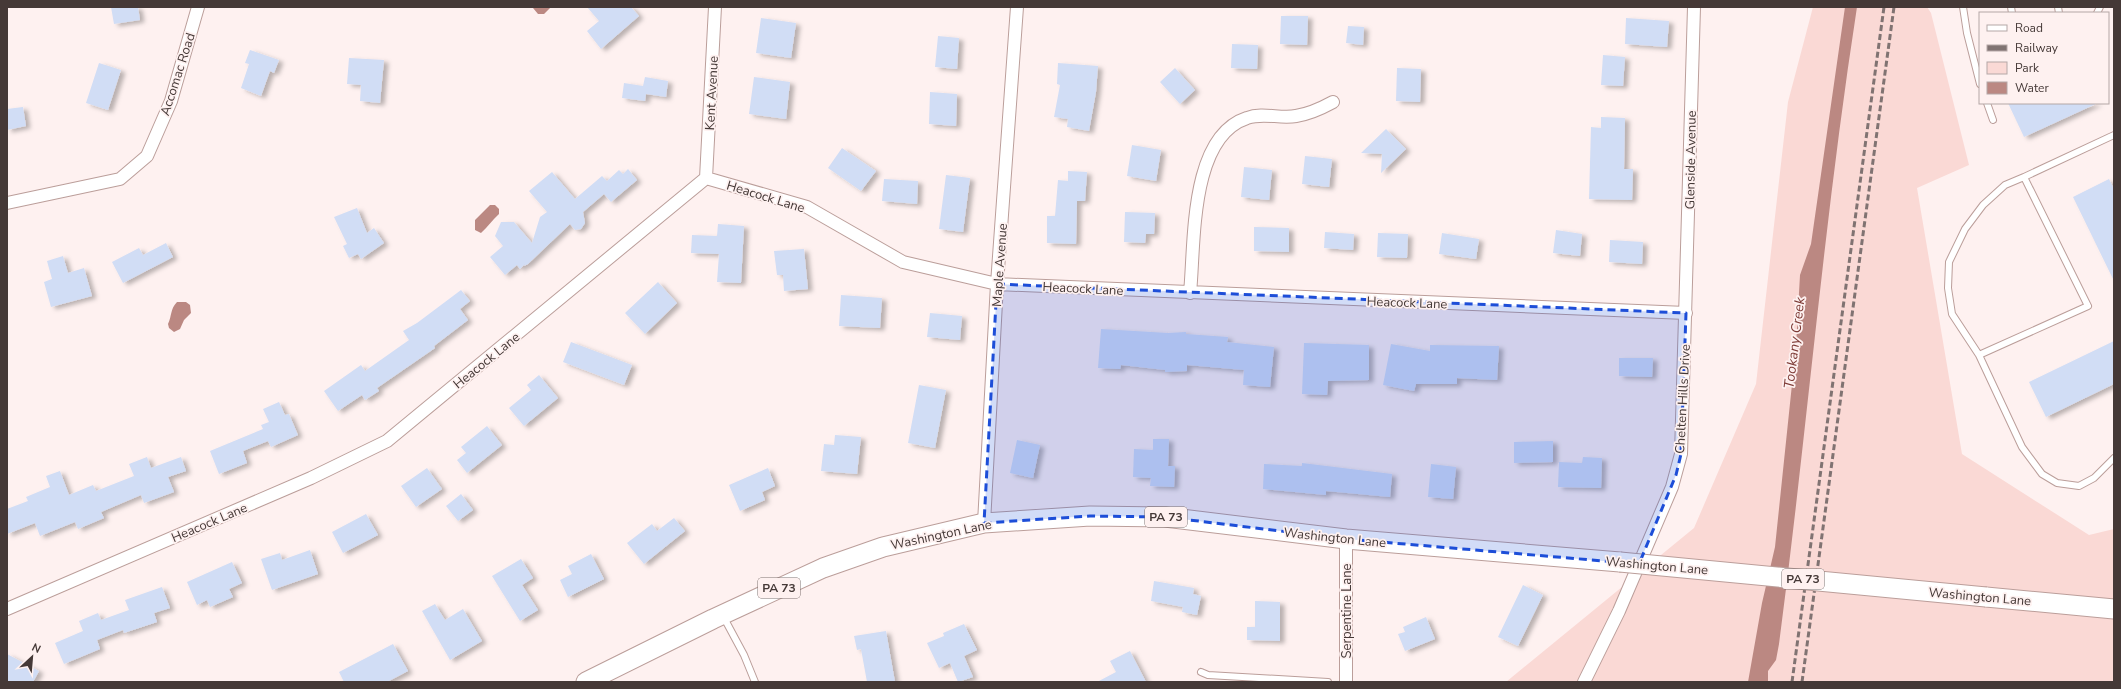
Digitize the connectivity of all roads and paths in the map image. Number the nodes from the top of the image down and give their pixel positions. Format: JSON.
{"nodes":[{"id":1,"x":198,"y":7,"type":"edge"},
{"id":2,"x":716,"y":7,"type":"edge"},
{"id":3,"x":1017,"y":7,"type":"edge"},
{"id":4,"x":1694,"y":7,"type":"edge"},
{"id":5,"x":1963,"y":7,"type":"edge"},
{"id":6,"x":1979,"y":80,"type":"edge"},
{"id":7,"x":1333,"y":102,"type":"dead end"},
{"id":8,"x":1987,"y":104,"type":"edge"},
{"id":9,"x":1993,"y":120,"type":"dead end"},
{"id":10,"x":2114,"y":135,"type":"edge"},
{"id":11,"x":2024,"y":177,"type":"junction"},
{"id":12,"x":706,"y":178,"type":"junction"},
{"id":13,"x":7,"y":203,"type":"edge"},
{"id":14,"x":997,"y":284,"type":"junction"},
{"id":15,"x":1190,"y":293,"type":"junction"},
{"id":16,"x":1686,"y":313,"type":"junction"},
{"id":17,"x":1980,"y":355,"type":"junction"},
{"id":18,"x":2114,"y":458,"type":"edge"},
{"id":19,"x":984,"y":523,"type":"junction"},
{"id":20,"x":1346,"y":539,"type":"junction"},
{"id":21,"x":2114,"y":608,"type":"edge"},
{"id":22,"x":7,"y":609,"type":"edge"},
{"id":23,"x":722,"y":614,"type":"junction"},
{"id":24,"x":1202,"y":672,"type":"dead end"},
{"id":25,"x":586,"y":682,"type":"edge"},
{"id":26,"x":755,"y":682,"type":"edge"},
{"id":27,"x":1328,"y":682,"type":"edge"},
{"id":28,"x":1346,"y":682,"type":"edge"},
{"id":29,"x":1584,"y":682,"type":"edge"}],
"edges":[{"from":1,"to":13,"type":"street","name":"Accomac Road"},
{"from":2,"to":12,"type":"street","name":"Kent Avenue"},
{"from":3,"to":14,"type":"street","name":"Maple Avenue"},
{"from":4,"to":16,"type":"street","name":"Glenside Avenue"},
{"from":5,"to":6,"type":"lane"},
{"from":7,"to":15,"type":"street"},
{"from":8,"to":9,"type":"lane"},
{"from":10,"to":11,"type":"lane"},
{"from":11,"to":17,"type":"lane"},
{"from":11,"to":17,"type":"lane"},
{"from":12,"to":14,"type":"street","name":"Heacock Lane"},
{"from":12,"to":22,"type":"street","name":"Heacock Lane"},
{"from":14,"to":15,"type":"street","name":"Heacock Lane"},
{"from":14,"to":19,"type":"street","name":"Maple Avenue"},
{"from":15,"to":16,"type":"street","name":"Heacock Lane"},
{"from":16,"to":29,"type":"street","name":"Chelten Hills Drive"},
{"from":17,"to":18,"type":"lane"},
{"from":19,"to":20,"type":"main road","name":"Washington Lane","number":"PA 73"},
{"from":19,"to":23,"type":"main road","name":"Washington Lane","number":"PA 73"},
{"from":20,"to":21,"type":"main road","name":"Washington Lane","number":"PA 73","bridge":true},
{"from":20,"to":28,"type":"street","name":"Serpentine Lane"},
{"from":23,"to":25,"type":"main road","name":"Washington Lane","number":"PA 73"},
{"from":23,"to":26,"type":"lane"},
{"from":24,"to":27,"type":"lane"}]}
